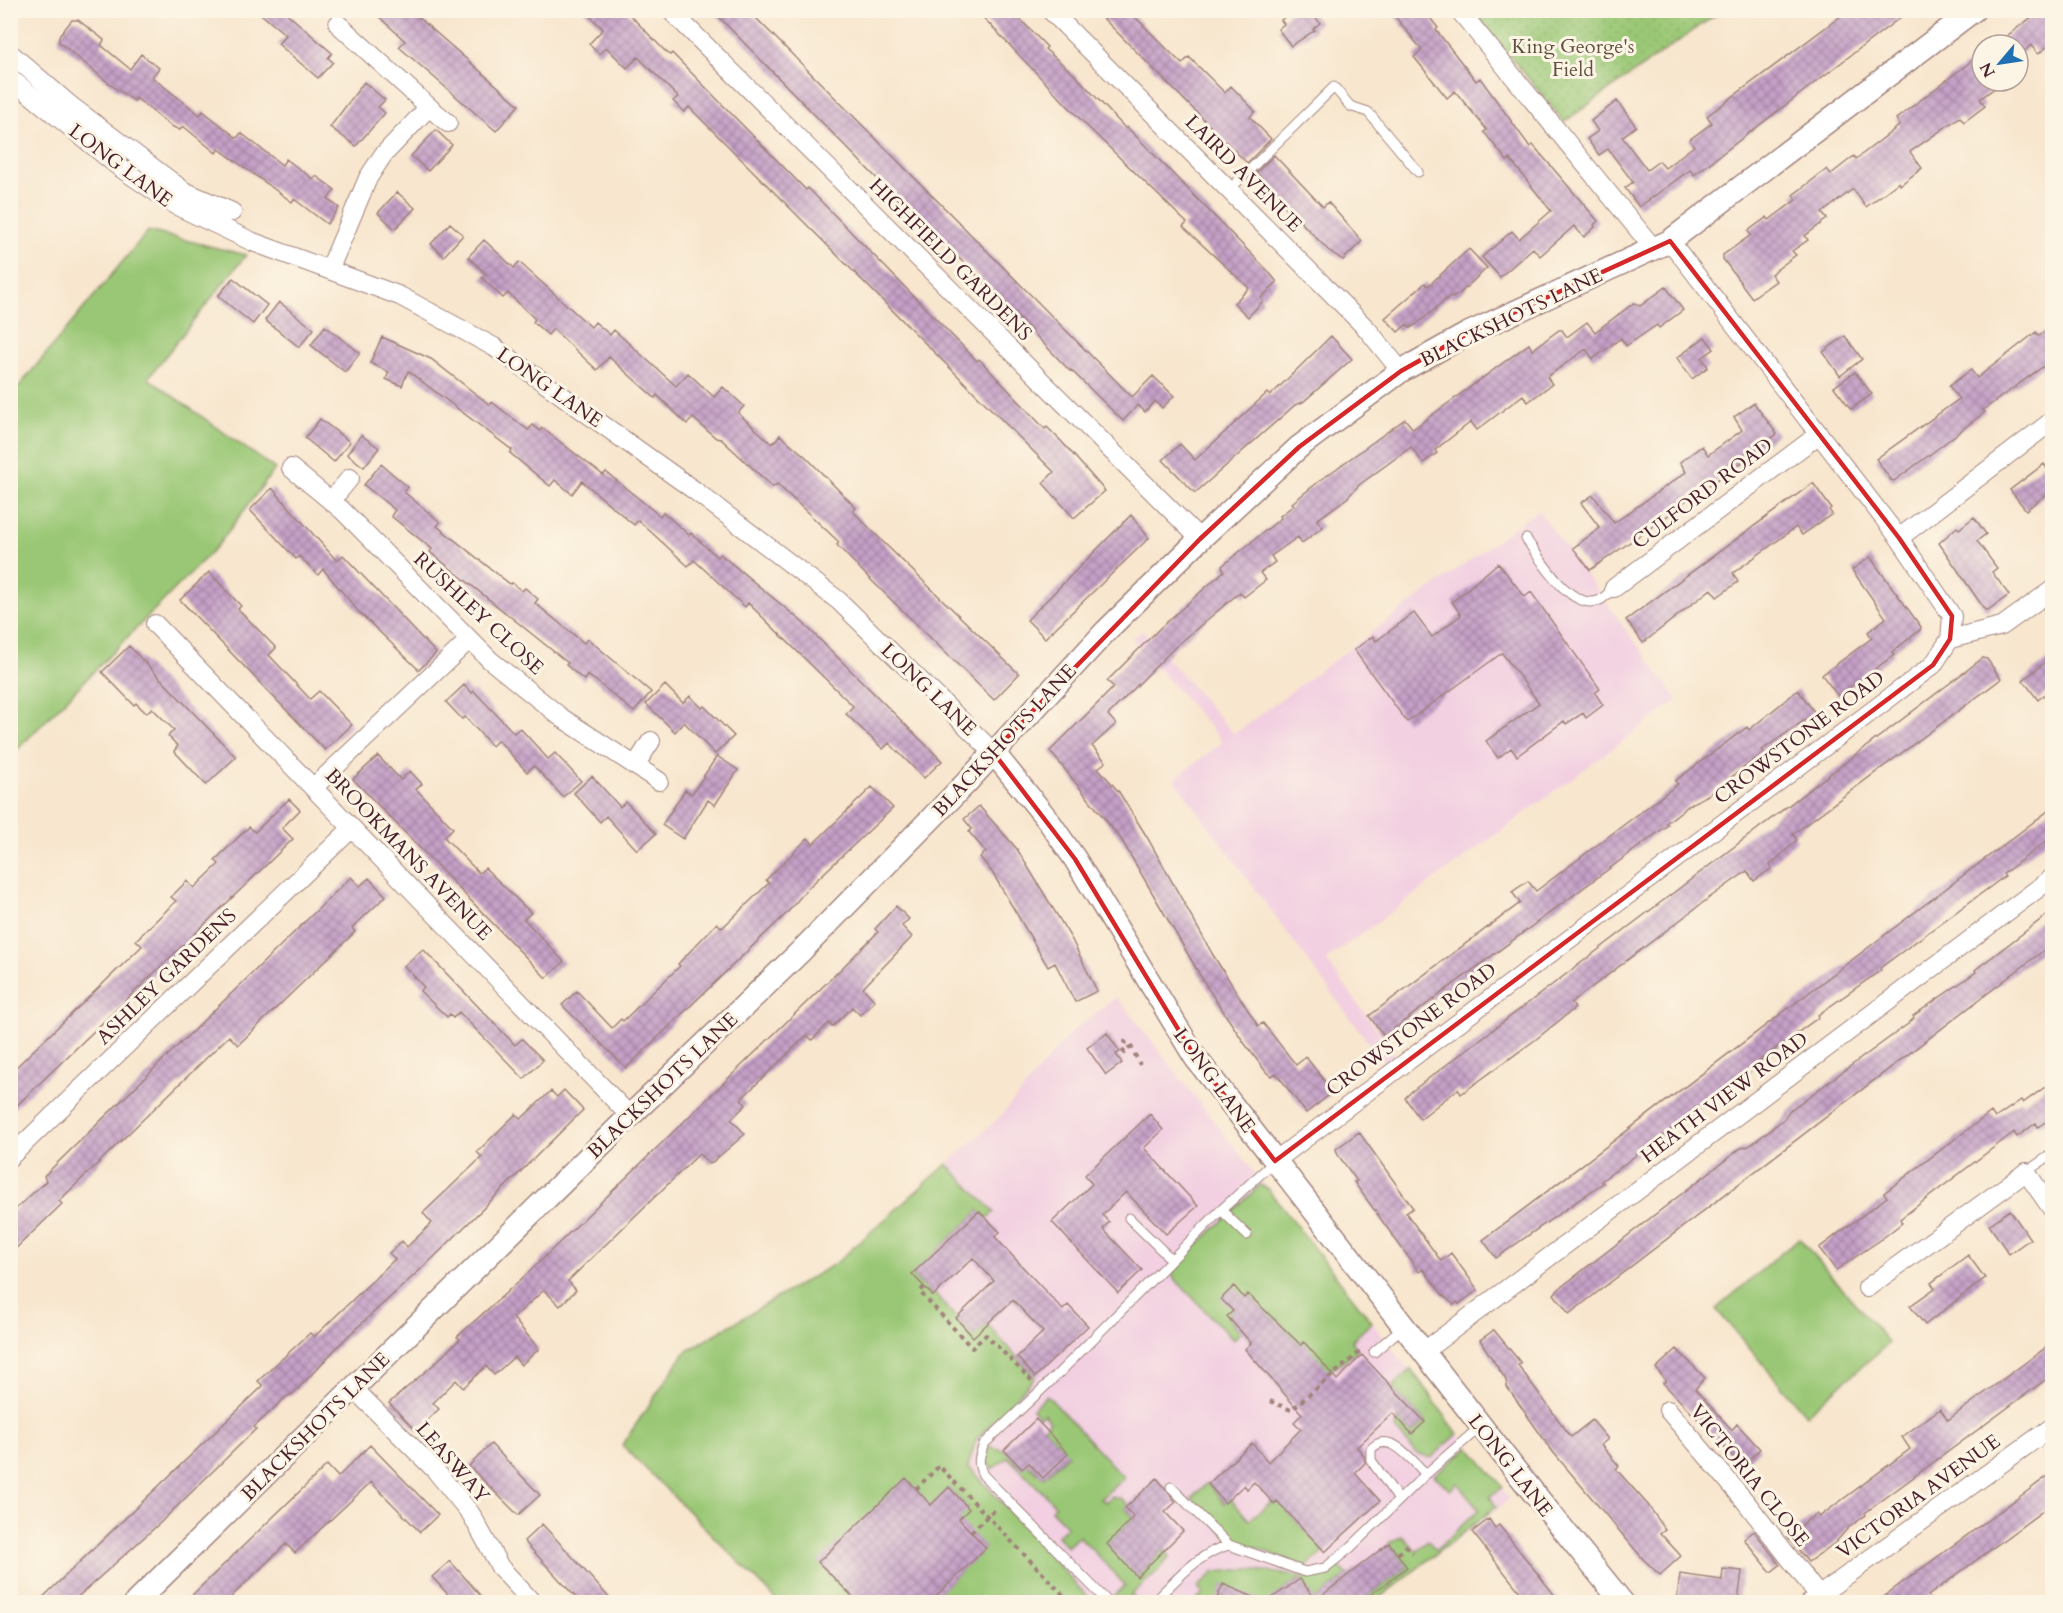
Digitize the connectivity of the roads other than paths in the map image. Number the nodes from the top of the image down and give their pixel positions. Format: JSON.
{"nodes":[{"id":1,"x":670,"y":10,"type":"edge"},
{"id":2,"x":1050,"y":10,"type":"edge"},
{"id":3,"x":1459,"y":10,"type":"edge"},
{"id":4,"x":1974,"y":10,"type":"edge"},
{"id":5,"x":338,"y":24,"type":"dead end"},
{"id":6,"x":10,"y":53,"type":"edge"},
{"id":7,"x":19,"y":78,"type":"edge"},
{"id":8,"x":429,"y":107,"type":"junction"},
{"id":9,"x":448,"y":123,"type":"dead end"},
{"id":10,"x":1418,"y":172,"type":"dead end"},
{"id":11,"x":1229,"y":190,"type":"junction"},
{"id":12,"x":179,"y":198,"type":"junction"},
{"id":13,"x":232,"y":212,"type":"dead end"},
{"id":14,"x":1662,"y":245,"type":"junction"},
{"id":15,"x":330,"y":268,"type":"junction"},
{"id":16,"x":1401,"y":371,"type":"junction"},
{"id":17,"x":2052,"y":421,"type":"edge"},
{"id":18,"x":1818,"y":435,"type":"junction"},
{"id":19,"x":291,"y":468,"type":"dead end"},
{"id":20,"x":350,"y":478,"type":"dead end"},
{"id":21,"x":331,"y":501,"type":"junction"},
{"id":22,"x":1899,"y":538,"type":"junction"},
{"id":23,"x":1200,"y":539,"type":"junction"},
{"id":24,"x":1526,"y":539,"type":"dead end"},
{"id":25,"x":1614,"y":588,"type":"joint"},
{"id":26,"x":2052,"y":590,"type":"edge"},
{"id":27,"x":155,"y":624,"type":"dead end"},
{"id":28,"x":1950,"y":639,"type":"junction"},
{"id":29,"x":469,"y":640,"type":"junction"},
{"id":30,"x":651,"y":741,"type":"dead end"},
{"id":31,"x":993,"y":752,"type":"junction"},
{"id":32,"x":635,"y":765,"type":"junction"},
{"id":33,"x":659,"y":781,"type":"dead end"},
{"id":34,"x":314,"y":787,"type":"junction"},
{"id":35,"x":352,"y":828,"type":"junction"},
{"id":36,"x":2052,"y":878,"type":"edge"},
{"id":37,"x":630,"y":1116,"type":"junction"},
{"id":38,"x":2052,"y":1154,"type":"edge"},
{"id":39,"x":10,"y":1157,"type":"edge"},
{"id":40,"x":1275,"y":1161,"type":"junction"},
{"id":41,"x":2026,"y":1172,"type":"junction"},
{"id":42,"x":2052,"y":1209,"type":"edge"},
{"id":43,"x":1221,"y":1210,"type":"junction"},
{"id":44,"x":1129,"y":1218,"type":"dead end"},
{"id":45,"x":1247,"y":1235,"type":"dead end"},
{"id":46,"x":1171,"y":1259,"type":"junction"},
{"id":47,"x":1867,"y":1288,"type":"dead end"},
{"id":48,"x":1404,"y":1326,"type":"junction"},
{"id":49,"x":1374,"y":1352,"type":"road end"},
{"id":50,"x":1423,"y":1352,"type":"junction"},
{"id":51,"x":353,"y":1388,"type":"junction"},
{"id":52,"x":1668,"y":1410,"type":"dead end"},
{"id":53,"x":1481,"y":1426,"type":"junction"},
{"id":54,"x":2052,"y":1427,"type":"edge"},
{"id":55,"x":1426,"y":1474,"type":"junction"},
{"id":56,"x":1172,"y":1487,"type":"dead end"},
{"id":57,"x":1399,"y":1500,"type":"junction"},
{"id":58,"x":1229,"y":1545,"type":"junction"},
{"id":59,"x":1814,"y":1599,"type":"edge"},
{"id":60,"x":136,"y":1602,"type":"edge"},
{"id":61,"x":532,"y":1602,"type":"edge"},
{"id":62,"x":1108,"y":1602,"type":"edge"},
{"id":63,"x":1153,"y":1602,"type":"edge"},
{"id":64,"x":1622,"y":1602,"type":"edge"}],
"edges":[{"from":1,"to":23,"type":"street","name":"HIGHFIELD GARDENS"},
{"from":2,"to":11,"type":"street","name":"LAIRD AVENUE"},
{"from":3,"to":14,"type":"street"},
{"from":4,"to":14,"type":"street","name":"BLACKSHOTS LANE"},
{"from":5,"to":8,"type":"street"},
{"from":6,"to":7,"type":"street","name":"LONG LANE"},
{"from":7,"to":12,"type":"street","name":"LONG LANE"},
{"from":8,"to":9,"type":"street"},
{"from":8,"to":15,"type":"street"},
{"from":10,"to":11,"type":"lane"},
{"from":11,"to":16,"type":"street","name":"LAIRD AVENUE"},
{"from":12,"to":13,"type":"street"},
{"from":12,"to":15,"type":"street","name":"LONG LANE"},
{"from":14,"to":16,"type":"street","name":"BLACKSHOTS LANE"},
{"from":14,"to":18,"type":"street"},
{"from":15,"to":31,"type":"street","name":"LONG LANE"},
{"from":16,"to":23,"type":"street","name":"BLACKSHOTS LANE"},
{"from":17,"to":22,"type":"street"},
{"from":18,"to":22,"type":"street"},
{"from":18,"to":25,"type":"street","name":"CULFORD ROAD"},
{"from":19,"to":21,"type":"street","name":"RUSHLEY CLOSE"},
{"from":20,"to":21,"type":"street"},
{"from":21,"to":29,"type":"street","name":"RUSHLEY CLOSE"},
{"from":22,"to":28,"type":"street"},
{"from":23,"to":31,"type":"street","name":"BLACKSHOTS LANE"},
{"from":24,"to":25,"type":"lane"},
{"from":26,"to":28,"type":"street"},
{"from":27,"to":34,"type":"street","name":"BROOKMANS AVENUE"},
{"from":28,"to":40,"type":"street","name":"CROWSTONE ROAD"},
{"from":29,"to":32,"type":"street","name":"RUSHLEY CLOSE"},
{"from":29,"to":34,"type":"street"},
{"from":30,"to":32,"type":"street"},
{"from":31,"to":37,"type":"street","name":"BLACKSHOTS LANE"},
{"from":31,"to":40,"type":"street","name":"LONG LANE"},
{"from":32,"to":33,"type":"street","name":"RUSHLEY CLOSE"},
{"from":34,"to":35,"type":"street","name":"BROOKMANS AVENUE"},
{"from":35,"to":37,"type":"street","name":"BROOKMANS AVENUE"},
{"from":35,"to":39,"type":"street","name":"ASHLEY GARDENS"},
{"from":36,"to":50,"type":"street","name":"HEATH VIEW ROAD"},
{"from":37,"to":51,"type":"street","name":"BLACKSHOTS LANE"},
{"from":38,"to":41,"type":"lane"},
{"from":40,"to":43,"type":"lane"},
{"from":40,"to":48,"type":"street","name":"LONG LANE"},
{"from":41,"to":42,"type":"street"},
{"from":41,"to":47,"type":"street"},
{"from":43,"to":45,"type":"lane"},
{"from":43,"to":46,"type":"lane"},
{"from":44,"to":46,"type":"lane"},
{"from":46,"to":62,"type":"lane"},
{"from":48,"to":49,"type":"lane"},
{"from":48,"to":50,"type":"street","name":"LONG LANE"},
{"from":50,"to":53,"type":"street","name":"LONG LANE"},
{"from":51,"to":60,"type":"street","name":"BLACKSHOTS LANE"},
{"from":51,"to":61,"type":"street","name":"LEASWAY"},
{"from":52,"to":59,"type":"street","name":"VICTORIA CLOSE"},
{"from":53,"to":55,"type":"lane"},
{"from":53,"to":64,"type":"street","name":"LONG LANE"},
{"from":54,"to":59,"type":"street","name":"VICTORIA AVENUE"},
{"from":55,"to":57,"type":"lane"},
{"from":55,"to":57,"type":"lane"},
{"from":56,"to":58,"type":"lane"},
{"from":57,"to":58,"type":"lane"},
{"from":58,"to":63,"type":"lane"}]}
